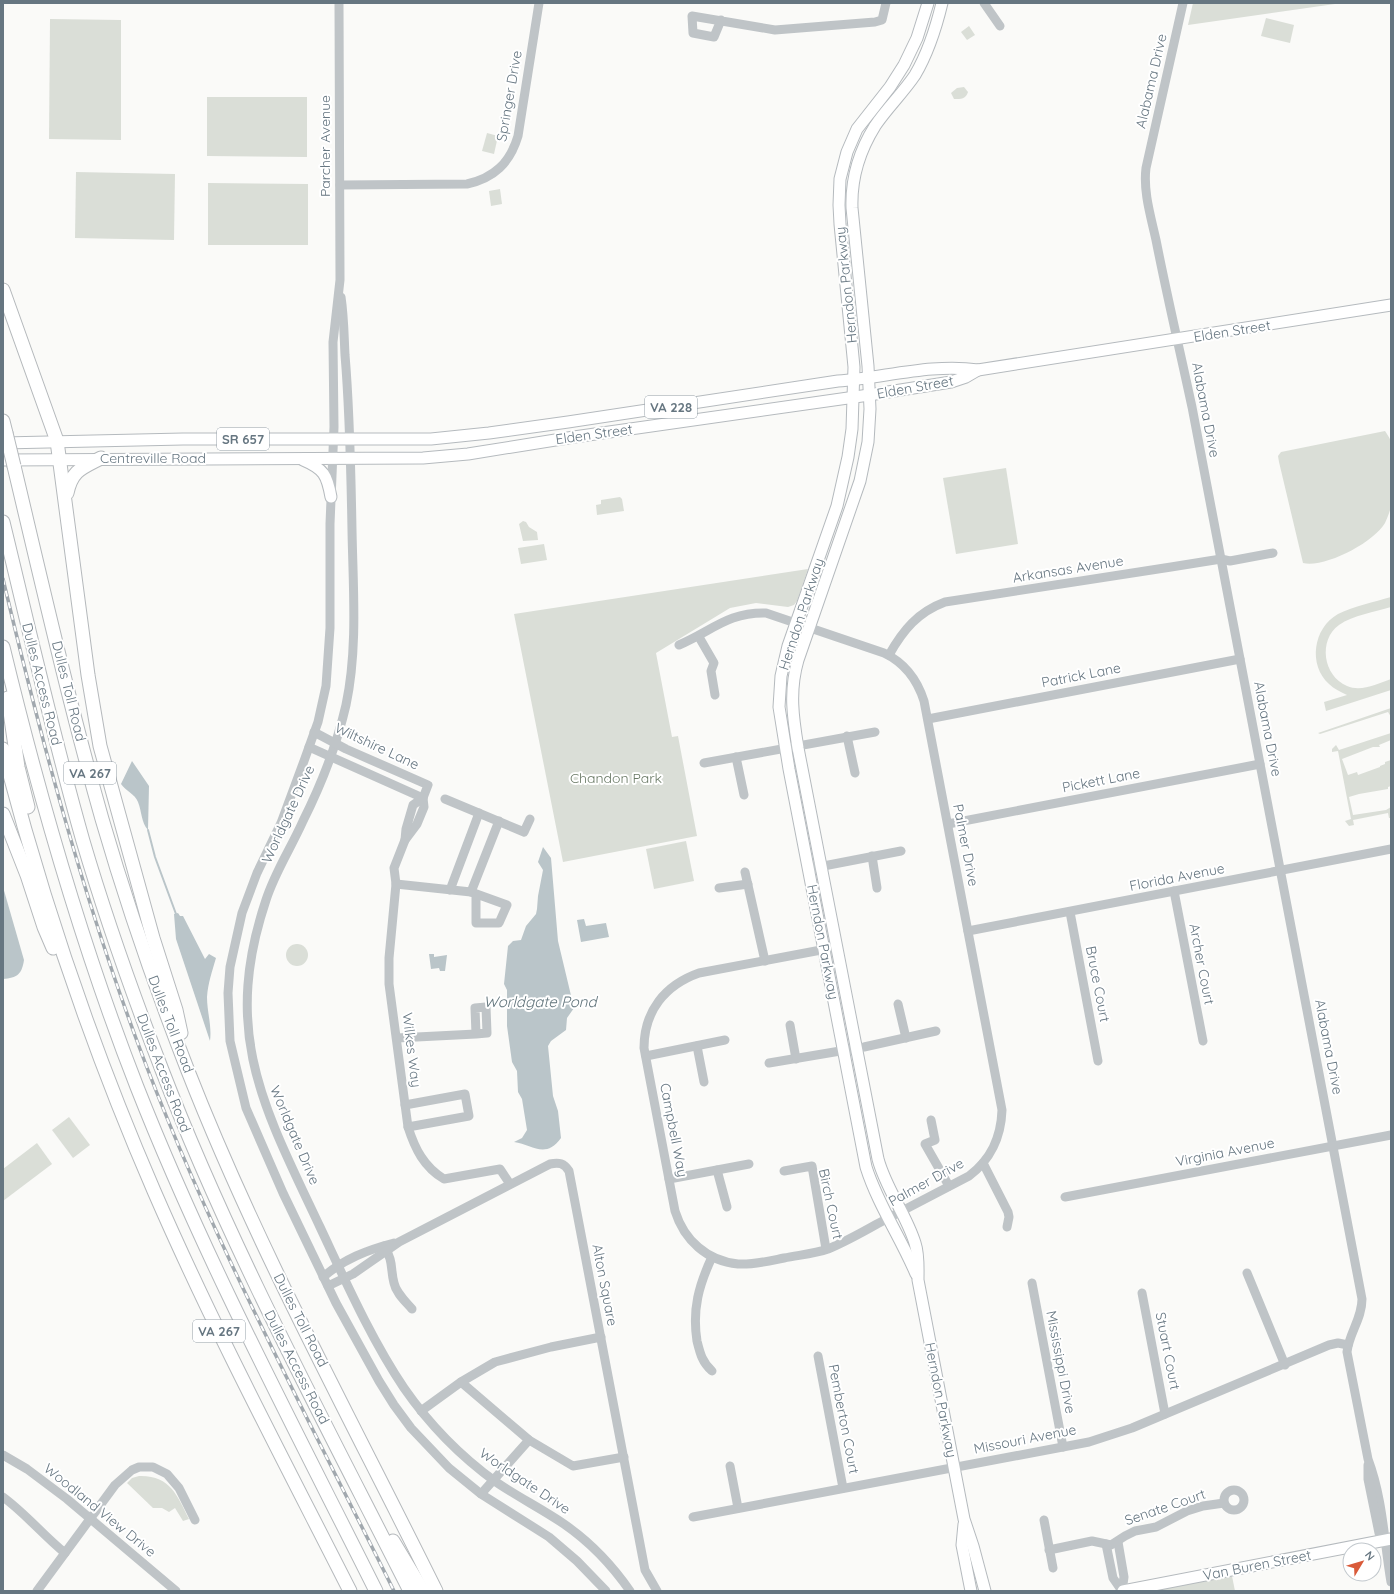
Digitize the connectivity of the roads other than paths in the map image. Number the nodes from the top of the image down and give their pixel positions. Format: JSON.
{"nodes":[{"id":1,"x":339,"y":3,"type":"edge"},
{"id":2,"x":539,"y":3,"type":"edge"},
{"id":3,"x":886,"y":3,"type":"edge"},
{"id":4,"x":928,"y":3,"type":"edge"},
{"id":5,"x":942,"y":3,"type":"edge"},
{"id":6,"x":984,"y":3,"type":"edge"},
{"id":7,"x":1183,"y":3,"type":"edge"},
{"id":8,"x":721,"y":20,"type":"dead end"},
{"id":9,"x":1000,"y":26,"type":"dead end"},
{"id":10,"x":340,"y":185,"type":"junction"},
{"id":11,"x":340,"y":288,"type":"junction"},
{"id":12,"x":3,"y":290,"type":"edge"},
{"id":13,"x":1391,"y":305,"type":"edge"},
{"id":14,"x":1177,"y":340,"type":"junction"},
{"id":15,"x":978,"y":370,"type":"junction"},
{"id":16,"x":869,"y":379,"type":"junction"},
{"id":17,"x":854,"y":380,"type":"junction"},
{"id":18,"x":869,"y":395,"type":"junction"},
{"id":19,"x":854,"y":398,"type":"junction"},
{"id":20,"x":4,"y":433,"type":"edge"},
{"id":21,"x":487,"y":434,"type":"joint"},
{"id":22,"x":334,"y":438,"type":"junction"},
{"id":23,"x":350,"y":438,"type":"junction"},
{"id":24,"x":57,"y":441,"type":"junction"},
{"id":25,"x":490,"y":450,"type":"joint"},
{"id":26,"x":101,"y":458,"type":"junction"},
{"id":27,"x":333,"y":458,"type":"junction"},
{"id":28,"x":351,"y":458,"type":"junction"},
{"id":29,"x":61,"y":459,"type":"junction"},
{"id":30,"x":298,"y":459,"type":"junction"},
{"id":31,"x":8,"y":463,"type":"edge"},
{"id":32,"x":331,"y":497,"type":"junction"},
{"id":33,"x":66,"y":501,"type":"junction"},
{"id":34,"x":3,"y":522,"type":"edge"},
{"id":35,"x":1273,"y":553,"type":"dead end"},
{"id":36,"x":1221,"y":560,"type":"junction"},
{"id":37,"x":797,"y":622,"type":"junction"},
{"id":38,"x":809,"y":627,"type":"junction"},
{"id":39,"x":699,"y":637,"type":"junction"},
{"id":40,"x":679,"y":645,"type":"dead end"},
{"id":41,"x":3,"y":647,"type":"edge"},
{"id":42,"x":889,"y":656,"type":"junction"},
{"id":43,"x":1240,"y":659,"type":"junction"},
{"id":44,"x":3,"y":671,"type":"edge"},
{"id":45,"x":715,"y":695,"type":"dead end"},
{"id":46,"x":928,"y":719,"type":"junction"},
{"id":47,"x":314,"y":732,"type":"junction"},
{"id":48,"x":875,"y":732,"type":"dead end"},
{"id":49,"x":847,"y":736,"type":"junction"},
{"id":50,"x":335,"y":743,"type":"junction"},
{"id":51,"x":798,"y":745,"type":"junction"},
{"id":52,"x":309,"y":747,"type":"junction"},
{"id":53,"x":785,"y":747,"type":"junction"},
{"id":54,"x":3,"y":749,"type":"edge"},
{"id":55,"x":329,"y":757,"type":"junction"},
{"id":56,"x":736,"y":757,"type":"junction"},
{"id":57,"x":704,"y":763,"type":"dead end"},
{"id":58,"x":1260,"y":764,"type":"junction"},
{"id":59,"x":855,"y":773,"type":"dead end"},
{"id":60,"x":428,"y":785,"type":"joint"},
{"id":61,"x":744,"y":794,"type":"dead end"},
{"id":62,"x":423,"y":798,"type":"junction"},
{"id":63,"x":445,"y":799,"type":"dead end"},
{"id":64,"x":479,"y":813,"type":"junction"},
{"id":65,"x":3,"y":814,"type":"edge"},
{"id":66,"x":530,"y":819,"type":"dead end"},
{"id":67,"x":499,"y":821,"type":"junction"},
{"id":68,"x":948,"y":824,"type":"junction"},
{"id":69,"x":1391,"y":849,"type":"edge"},
{"id":70,"x":901,"y":851,"type":"dead end"},
{"id":71,"x":872,"y":856,"type":"junction"},
{"id":72,"x":821,"y":866,"type":"junction"},
{"id":73,"x":808,"y":868,"type":"junction"},
{"id":74,"x":1281,"y":871,"type":"junction"},
{"id":75,"x":37,"y":872,"type":"junction"},
{"id":76,"x":745,"y":872,"type":"dead end"},
{"id":77,"x":396,"y":884,"type":"junction"},
{"id":78,"x":748,"y":884,"type":"junction"},
{"id":79,"x":719,"y":888,"type":"dead end"},
{"id":80,"x":877,"y":888,"type":"dead end"},
{"id":81,"x":450,"y":890,"type":"junction"},
{"id":82,"x":1174,"y":891,"type":"junction"},
{"id":83,"x":1070,"y":912,"type":"junction"},
{"id":84,"x":968,"y":931,"type":"junction"},
{"id":85,"x":837,"y":947,"type":"junction"},
{"id":86,"x":824,"y":950,"type":"junction"},
{"id":87,"x":765,"y":960,"type":"junction"},
{"id":88,"x":898,"y":1004,"type":"dead end"},
{"id":89,"x":83,"y":1013,"type":"junction"},
{"id":90,"x":790,"y":1025,"type":"dead end"},
{"id":91,"x":936,"y":1031,"type":"dead end"},
{"id":92,"x":476,"y":1034,"type":"dead end"},
{"id":93,"x":397,"y":1038,"type":"junction"},
{"id":94,"x":906,"y":1038,"type":"junction"},
{"id":95,"x":725,"y":1040,"type":"dead end"},
{"id":96,"x":1203,"y":1041,"type":"dead end"},
{"id":97,"x":697,"y":1046,"type":"junction"},
{"id":98,"x":857,"y":1048,"type":"junction"},
{"id":99,"x":844,"y":1051,"type":"junction"},
{"id":100,"x":646,"y":1056,"type":"junction"},
{"id":101,"x":796,"y":1059,"type":"junction"},
{"id":102,"x":1098,"y":1061,"type":"dead end"},
{"id":103,"x":769,"y":1063,"type":"dead end"},
{"id":104,"x":189,"y":1072,"type":"junction"},
{"id":105,"x":704,"y":1082,"type":"dead end"},
{"id":106,"x":405,"y":1105,"type":"junction"},
{"id":107,"x":931,"y":1120,"type":"dead end"},
{"id":108,"x":408,"y":1128,"type":"junction"},
{"id":109,"x":1391,"y":1135,"type":"edge"},
{"id":110,"x":1333,"y":1146,"type":"junction"},
{"id":111,"x":749,"y":1164,"type":"dead end"},
{"id":112,"x":983,"y":1164,"type":"junction"},
{"id":113,"x":717,"y":1170,"type":"junction"},
{"id":114,"x":784,"y":1171,"type":"dead end"},
{"id":115,"x":669,"y":1179,"type":"junction"},
{"id":116,"x":510,"y":1184,"type":"junction"},
{"id":117,"x":949,"y":1186,"type":"junction"},
{"id":118,"x":1065,"y":1197,"type":"dead end"},
{"id":119,"x":727,"y":1207,"type":"dead end"},
{"id":120,"x":900,"y":1212,"type":"junction"},
{"id":121,"x":889,"y":1218,"type":"junction"},
{"id":122,"x":1007,"y":1227,"type":"dead end"},
{"id":123,"x":386,"y":1248,"type":"junction"},
{"id":124,"x":826,"y":1249,"type":"junction"},
{"id":125,"x":712,"y":1257,"type":"junction"},
{"id":126,"x":338,"y":1265,"type":"junction"},
{"id":127,"x":1247,"y":1273,"type":"dead end"},
{"id":128,"x":323,"y":1277,"type":"junction"},
{"id":129,"x":344,"y":1278,"type":"junction"},
{"id":130,"x":918,"y":1280,"type":"junction"},
{"id":131,"x":1032,"y":1282,"type":"dead end"},
{"id":132,"x":328,"y":1286,"type":"junction"},
{"id":133,"x":1142,"y":1293,"type":"dead end"},
{"id":134,"x":412,"y":1309,"type":"dead end"},
{"id":135,"x":601,"y":1337,"type":"junction"},
{"id":136,"x":1348,"y":1345,"type":"junction"},
{"id":137,"x":818,"y":1356,"type":"dead end"},
{"id":138,"x":1285,"y":1365,"type":"junction"},
{"id":139,"x":712,"y":1371,"type":"dead end"},
{"id":140,"x":461,"y":1382,"type":"junction"},
{"id":141,"x":421,"y":1411,"type":"junction"},
{"id":142,"x":1166,"y":1414,"type":"junction"},
{"id":143,"x":529,"y":1440,"type":"junction"},
{"id":144,"x":1063,"y":1447,"type":"junction"},
{"id":145,"x":340,"y":1453,"type":"junction"},
{"id":146,"x":3,"y":1455,"type":"edge"},
{"id":147,"x":624,"y":1457,"type":"junction"},
{"id":148,"x":730,"y":1466,"type":"dead end"},
{"id":149,"x":954,"y":1467,"type":"junction"},
{"id":150,"x":493,"y":1480,"type":"junction"},
{"id":151,"x":843,"y":1488,"type":"junction"},
{"id":152,"x":481,"y":1494,"type":"junction"},
{"id":153,"x":3,"y":1497,"type":"edge"},
{"id":154,"x":1224,"y":1503,"type":"dead end"},
{"id":155,"x":738,"y":1508,"type":"junction"},
{"id":156,"x":693,"y":1517,"type":"dead end"},
{"id":157,"x":90,"y":1518,"type":"junction"},
{"id":158,"x":964,"y":1519,"type":"junction"},
{"id":159,"x":195,"y":1520,"type":"dead end"},
{"id":160,"x":1044,"y":1520,"type":"dead end"},
{"id":161,"x":1387,"y":1539,"type":"edge"},
{"id":162,"x":1118,"y":1542,"type":"junction"},
{"id":163,"x":1106,"y":1544,"type":"junction"},
{"id":164,"x":1049,"y":1550,"type":"junction"},
{"id":165,"x":64,"y":1553,"type":"junction"},
{"id":166,"x":1053,"y":1568,"type":"dead end"},
{"id":167,"x":1391,"y":1582,"type":"edge"},
{"id":168,"x":37,"y":1591,"type":"edge"},
{"id":169,"x":176,"y":1591,"type":"edge"},
{"id":170,"x":350,"y":1591,"type":"edge"},
{"id":171,"x":376,"y":1591,"type":"edge"},
{"id":172,"x":410,"y":1591,"type":"edge"},
{"id":173,"x":422,"y":1591,"type":"edge"},
{"id":174,"x":436,"y":1591,"type":"edge"},
{"id":175,"x":606,"y":1591,"type":"edge"},
{"id":176,"x":630,"y":1591,"type":"edge"},
{"id":177,"x":657,"y":1591,"type":"edge"},
{"id":178,"x":971,"y":1591,"type":"edge"},
{"id":179,"x":986,"y":1591,"type":"edge"},
{"id":180,"x":1122,"y":1591,"type":"edge"}],
"edges":[{"from":1,"to":10,"type":"street","name":"Parcher Avenue"},
{"from":2,"to":10,"type":"street","name":"Springer Drive"},
{"from":3,"to":8,"type":"street"},
{"from":4,"to":17,"type":"main road","name":"Herndon Parkway"},
{"from":5,"to":16,"type":"main road","name":"Herndon Parkway"},
{"from":6,"to":9,"type":"street"},
{"from":7,"to":14,"type":"street","name":"Alabama Drive"},
{"from":10,"to":11,"type":"street","name":"Parcher Avenue"},
{"from":11,"to":22,"type":"street","name":"Parcher Avenue"},
{"from":11,"to":23,"type":"street","name":"Parcher Avenue"},
{"from":12,"to":24,"type":"highway"},
{"from":13,"to":14,"type":"main road","name":"Elden Street"},
{"from":14,"to":15,"type":"main road","name":"Elden Street"},
{"from":14,"to":36,"type":"street","name":"Alabama Drive"},
{"from":15,"to":16,"type":"main road","name":"Elden Street"},
{"from":15,"to":18,"type":"main road","name":"Elden Street"},
{"from":16,"to":17,"type":"main road","name":"Elden Street"},
{"from":16,"to":18,"type":"main road","name":"Herndon Parkway"},
{"from":17,"to":19,"type":"main road","name":"Herndon Parkway"},
{"from":17,"to":21,"type":"main road","name":"Elden Street","number":"VA 228"},
{"from":18,"to":19,"type":"main road","name":"Elden Street","number":"VA 228"},
{"from":18,"to":38,"type":"main road","name":"Herndon Parkway"},
{"from":19,"to":25,"type":"main road","name":"Elden Street","number":"VA 228"},
{"from":19,"to":37,"type":"main road","name":"Herndon Parkway"},
{"from":20,"to":24,"type":"main road","name":"Centreville Road","number":"SR 657"},
{"from":20,"to":31,"type":"highway","name":"Dulles Toll Road","number":"VA 267","bridge":true},
{"from":21,"to":23,"type":"main road","name":"Elden Street","number":"SR 657"},
{"from":22,"to":23,"type":"main road","name":"Centreville Road","number":"SR 657"},
{"from":22,"to":24,"type":"main road","name":"Centreville Road","number":"SR 657"},
{"from":22,"to":27,"type":"street","name":"Worldgate Drive"},
{"from":23,"to":28,"type":"street","name":"Worldgate Drive"},
{"from":24,"to":29,"type":"highway"},
{"from":25,"to":28,"type":"main road","name":"Elden Street","number":"SR 657"},
{"from":26,"to":29,"type":"main road","name":"Centreville Road","number":"SR 657"},
{"from":26,"to":30,"type":"main road","name":"Centreville Road","number":"SR 657"},
{"from":26,"to":33,"type":"highway"},
{"from":27,"to":28,"type":"main road","name":"Centreville Road","number":"SR 657"},
{"from":27,"to":30,"type":"main road","name":"Centreville Road","number":"SR 657"},
{"from":27,"to":32,"type":"street","name":"Worldgate Drive"},
{"from":28,"to":50,"type":"street","name":"Worldgate Drive"},
{"from":29,"to":31,"type":"main road","name":"Centreville Road","number":"SR 657"},
{"from":29,"to":33,"type":"highway"},
{"from":30,"to":32,"type":"main road"},
{"from":31,"to":104,"type":"highway","name":"Dulles Toll Road","number":"VA 267"},
{"from":32,"to":47,"type":"street","name":"Worldgate Drive"},
{"from":33,"to":104,"type":"highway"},
{"from":34,"to":145,"type":"highway","name":"Dulles Access Road"},
{"from":35,"to":36,"type":"street","name":"Arkansas Avenue"},
{"from":36,"to":42,"type":"street","name":"Arkansas Avenue"},
{"from":36,"to":43,"type":"street","name":"Alabama Drive"},
{"from":37,"to":38,"type":"street","name":"Palmer Drive"},
{"from":37,"to":39,"type":"street","name":"Palmer Drive"},
{"from":37,"to":53,"type":"main road","name":"Herndon Parkway"},
{"from":38,"to":42,"type":"street","name":"Palmer Drive"},
{"from":38,"to":51,"type":"main road","name":"Herndon Parkway"},
{"from":39,"to":40,"type":"street","name":"Palmer Drive"},
{"from":39,"to":45,"type":"street"},
{"from":41,"to":171,"type":"highway","name":"Dulles Access Road"},
{"from":42,"to":46,"type":"street","name":"Palmer Drive"},
{"from":43,"to":46,"type":"street","name":"Patrick Lane"},
{"from":43,"to":58,"type":"street","name":"Alabama Drive"},
{"from":44,"to":75,"type":"highway"},
{"from":46,"to":68,"type":"street","name":"Palmer Drive"},
{"from":47,"to":50,"type":"street","name":"Wiltshire Lane"},
{"from":47,"to":52,"type":"street","name":"Worldgate Drive"},
{"from":48,"to":49,"type":"street"},
{"from":49,"to":51,"type":"street"},
{"from":49,"to":59,"type":"street"},
{"from":50,"to":55,"type":"street","name":"Worldgate Drive"},
{"from":50,"to":60,"type":"street","name":"Wiltshire Lane"},
{"from":51,"to":53,"type":"street"},
{"from":51,"to":72,"type":"main road","name":"Herndon Parkway"},
{"from":52,"to":55,"type":"street","name":"Wiltshire Lane"},
{"from":52,"to":128,"type":"street","name":"Worldgate Drive"},
{"from":53,"to":56,"type":"street"},
{"from":53,"to":73,"type":"main road","name":"Herndon Parkway"},
{"from":54,"to":75,"type":"highway","number":"VA 267"},
{"from":55,"to":62,"type":"street","name":"Wiltshire Lane"},
{"from":55,"to":126,"type":"street","name":"Worldgate Drive"},
{"from":56,"to":57,"type":"street"},
{"from":56,"to":61,"type":"street"},
{"from":58,"to":68,"type":"street","name":"Pickett Lane"},
{"from":58,"to":74,"type":"street","name":"Alabama Drive"},
{"from":60,"to":62,"type":"street","name":"Wilkes Way"},
{"from":62,"to":77,"type":"street","name":"Wilkes Way"},
{"from":63,"to":64,"type":"street"},
{"from":64,"to":67,"type":"street"},
{"from":64,"to":81,"type":"street"},
{"from":65,"to":89,"type":"highway"},
{"from":66,"to":67,"type":"street"},
{"from":67,"to":81,"type":"street"},
{"from":68,"to":84,"type":"street","name":"Palmer Drive"},
{"from":69,"to":74,"type":"street","name":"Florida Avenue"},
{"from":70,"to":71,"type":"street"},
{"from":71,"to":72,"type":"street"},
{"from":71,"to":80,"type":"street"},
{"from":72,"to":73,"type":"street"},
{"from":72,"to":85,"type":"main road","name":"Herndon Parkway"},
{"from":73,"to":86,"type":"main road","name":"Herndon Parkway"},
{"from":74,"to":82,"type":"street","name":"Florida Avenue"},
{"from":74,"to":110,"type":"street","name":"Alabama Drive"},
{"from":75,"to":89,"type":"highway","number":"VA 267"},
{"from":76,"to":78,"type":"street"},
{"from":77,"to":81,"type":"street"},
{"from":77,"to":93,"type":"street","name":"Wilkes Way"},
{"from":78,"to":79,"type":"street"},
{"from":78,"to":87,"type":"street"},
{"from":82,"to":83,"type":"street","name":"Florida Avenue"},
{"from":82,"to":96,"type":"street","name":"Archer Court"},
{"from":83,"to":84,"type":"street","name":"Florida Avenue"},
{"from":83,"to":102,"type":"street","name":"Bruce Court"},
{"from":84,"to":112,"type":"street","name":"Palmer Drive"},
{"from":85,"to":86,"type":"street","name":"Campbell Way"},
{"from":85,"to":98,"type":"main road","name":"Herndon Parkway"},
{"from":86,"to":87,"type":"street","name":"Campbell Way"},
{"from":86,"to":99,"type":"main road","name":"Herndon Parkway"},
{"from":87,"to":100,"type":"street","name":"Campbell Way"},
{"from":88,"to":94,"type":"street"},
{"from":89,"to":170,"type":"highway","number":"VA 267"},
{"from":90,"to":101,"type":"street"},
{"from":91,"to":94,"type":"street"},
{"from":92,"to":93,"type":"street"},
{"from":93,"to":106,"type":"street","name":"Wilkes Way"},
{"from":94,"to":98,"type":"street"},
{"from":95,"to":97,"type":"street"},
{"from":97,"to":100,"type":"street"},
{"from":97,"to":105,"type":"street"},
{"from":98,"to":99,"type":"street"},
{"from":98,"to":120,"type":"main road","name":"Herndon Parkway"},
{"from":99,"to":101,"type":"street"},
{"from":99,"to":121,"type":"main road","name":"Herndon Parkway"},
{"from":100,"to":115,"type":"street","name":"Campbell Way"},
{"from":101,"to":103,"type":"street"},
{"from":104,"to":174,"type":"highway","name":"Dulles Toll Road","number":"VA 267"},
{"from":106,"to":108,"type":"street","name":"Wilkes Way"},
{"from":106,"to":108,"type":"street"},
{"from":107,"to":117,"type":"street"},
{"from":108,"to":116,"type":"street","name":"Wilkes Way"},
{"from":109,"to":110,"type":"street","name":"Virginia Avenue"},
{"from":110,"to":118,"type":"street","name":"Virginia Avenue"},
{"from":110,"to":136,"type":"street","name":"Alabama Drive"},
{"from":111,"to":113,"type":"street"},
{"from":112,"to":117,"type":"street","name":"Palmer Drive"},
{"from":112,"to":122,"type":"street"},
{"from":113,"to":115,"type":"street"},
{"from":113,"to":119,"type":"street"},
{"from":114,"to":124,"type":"street","name":"Birch Court"},
{"from":115,"to":125,"type":"street","name":"Campbell Way"},
{"from":116,"to":123,"type":"street","name":"Alton Square"},
{"from":116,"to":135,"type":"street","name":"Alton Square"},
{"from":117,"to":120,"type":"street","name":"Palmer Drive"},
{"from":120,"to":121,"type":"street","name":"Palmer Drive"},
{"from":120,"to":130,"type":"main road","name":"Herndon Parkway"},
{"from":121,"to":124,"type":"street","name":"Campbell Way"},
{"from":121,"to":130,"type":"main road","name":"Herndon Parkway"},
{"from":123,"to":126,"type":"street","name":"Alton Square"},
{"from":123,"to":129,"type":"street","name":"Alton Square"},
{"from":123,"to":134,"type":"street"},
{"from":124,"to":125,"type":"street","name":"Campbell Way"},
{"from":125,"to":139,"type":"street"},
{"from":126,"to":128,"type":"street","name":"Alton Square"},
{"from":126,"to":129,"type":"street","name":"Worldgate Drive"},
{"from":127,"to":138,"type":"street"},
{"from":128,"to":132,"type":"street","name":"Worldgate Drive"},
{"from":129,"to":132,"type":"street","name":"Alton Square"},
{"from":129,"to":141,"type":"street","name":"Worldgate Drive"},
{"from":130,"to":149,"type":"main road","name":"Herndon Parkway"},
{"from":131,"to":144,"type":"street","name":"Mississippi Drive"},
{"from":132,"to":152,"type":"street","name":"Worldgate Drive"},
{"from":133,"to":142,"type":"street","name":"Stuart Court"},
{"from":135,"to":140,"type":"street"},
{"from":135,"to":147,"type":"street","name":"Alton Square"},
{"from":136,"to":138,"type":"street","name":"Missouri Avenue"},
{"from":136,"to":161,"type":"street","name":"Alabama Drive"},
{"from":137,"to":151,"type":"street","name":"Pemberton Court"},
{"from":138,"to":142,"type":"street","name":"Missouri Avenue"},
{"from":140,"to":141,"type":"street"},
{"from":140,"to":143,"type":"street"},
{"from":141,"to":150,"type":"street","name":"Worldgate Drive"},
{"from":142,"to":144,"type":"street","name":"Missouri Avenue"},
{"from":143,"to":147,"type":"street"},
{"from":143,"to":150,"type":"street"},
{"from":144,"to":149,"type":"street","name":"Missouri Avenue"},
{"from":145,"to":172,"type":"highway","name":"Dulles Access Road"},
{"from":145,"to":173,"type":"highway"},
{"from":146,"to":157,"type":"street","name":"Woodland View Drive"},
{"from":147,"to":177,"type":"street","name":"Alton Square"},
{"from":148,"to":155,"type":"street"},
{"from":149,"to":151,"type":"street","name":"Missouri Avenue"},
{"from":149,"to":158,"type":"main road","name":"Herndon Parkway"},
{"from":150,"to":152,"type":"street"},
{"from":150,"to":176,"type":"street","name":"Worldgate Drive"},
{"from":151,"to":155,"type":"street","name":"Missouri Avenue"},
{"from":152,"to":175,"type":"street","name":"Worldgate Drive"},
{"from":153,"to":165,"type":"street"},
{"from":154,"to":162,"type":"street","name":"Senate Court"},
{"from":155,"to":156,"type":"street","name":"Missouri Avenue"},
{"from":157,"to":159,"type":"street"},
{"from":157,"to":165,"type":"street"},
{"from":157,"to":169,"type":"street","name":"Woodland View Drive"},
{"from":158,"to":178,"type":"main road","name":"Herndon Parkway"},
{"from":158,"to":179,"type":"main road","name":"Herndon Parkway"},
{"from":160,"to":164,"type":"street"},
{"from":161,"to":167,"type":"street","name":"Alabama Drive"},
{"from":161,"to":180,"type":"main road","name":"Van Buren Street"},
{"from":162,"to":163,"type":"street","name":"Senate Court"},
{"from":162,"to":180,"type":"street","name":"Senate Court"},
{"from":163,"to":164,"type":"street","name":"Senate Court"},
{"from":163,"to":180,"type":"street"},
{"from":164,"to":166,"type":"street"},
{"from":165,"to":168,"type":"street"}]}
